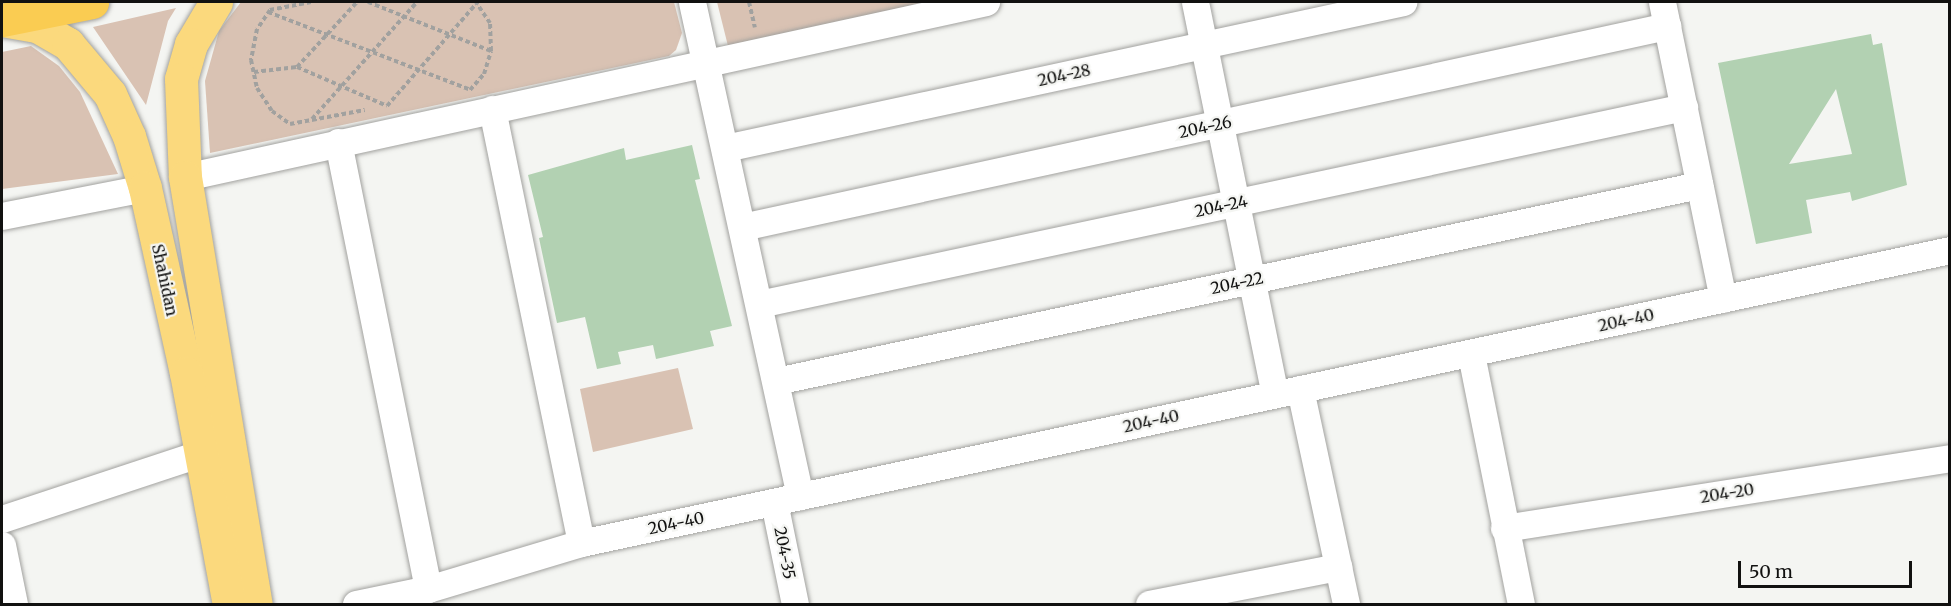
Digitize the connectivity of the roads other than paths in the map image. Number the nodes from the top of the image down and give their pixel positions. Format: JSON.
{"nodes":[{"id":1,"x":92,"y":2,"type":"edge"},
{"id":2,"x":216,"y":2,"type":"edge"},
{"id":3,"x":692,"y":2,"type":"edge"},
{"id":4,"x":987,"y":2,"type":"edge"},
{"id":5,"x":1195,"y":2,"type":"edge"},
{"id":6,"x":1403,"y":2,"type":"edge"},
{"id":7,"x":1665,"y":14,"type":"edge"},
{"id":8,"x":2,"y":20,"type":"edge"},
{"id":9,"x":1204,"y":45,"type":"junction"},
{"id":10,"x":707,"y":62,"type":"junction"},
{"id":11,"x":1684,"y":107,"type":"junction"},
{"id":12,"x":492,"y":109,"type":"junction"},
{"id":13,"x":1220,"y":124,"type":"junction"},
{"id":14,"x":338,"y":142,"type":"junction"},
{"id":15,"x":725,"y":147,"type":"junction"},
{"id":16,"x":185,"y":177,"type":"junction"},
{"id":17,"x":1699,"y":185,"type":"junction"},
{"id":18,"x":145,"y":188,"type":"junction"},
{"id":19,"x":1236,"y":203,"type":"junction"},
{"id":20,"x":2,"y":216,"type":"edge"},
{"id":21,"x":742,"y":227,"type":"junction"},
{"id":22,"x":1950,"y":250,"type":"edge"},
{"id":23,"x":1252,"y":280,"type":"junction"},
{"id":24,"x":1723,"y":299,"type":"junction"},
{"id":25,"x":759,"y":304,"type":"junction"},
{"id":26,"x":1471,"y":354,"type":"junction"},
{"id":27,"x":200,"y":370,"type":"junction"},
{"id":28,"x":776,"y":381,"type":"junction"},
{"id":29,"x":1288,"y":392,"type":"junction"},
{"id":30,"x":199,"y":454,"type":"junction"},
{"id":31,"x":1950,"y":458,"type":"edge"},
{"id":32,"x":800,"y":496,"type":"junction"},
{"id":33,"x":774,"y":502,"type":"junction"},
{"id":34,"x":2,"y":519,"type":"edge"},
{"id":35,"x":1504,"y":528,"type":"junction"},
{"id":36,"x":581,"y":543,"type":"junction"},
{"id":37,"x":2,"y":545,"type":"edge"},
{"id":38,"x":1338,"y":567,"type":"junction"},
{"id":39,"x":428,"y":589,"type":"junction"},
{"id":40,"x":14,"y":604,"type":"edge"},
{"id":41,"x":231,"y":604,"type":"edge"},
{"id":42,"x":356,"y":604,"type":"edge"},
{"id":43,"x":795,"y":604,"type":"edge"},
{"id":44,"x":1149,"y":604,"type":"edge"},
{"id":45,"x":1346,"y":604,"type":"edge"},
{"id":46,"x":1521,"y":604,"type":"edge"}],
"edges":[{"from":1,"to":8,"type":"highway"},
{"from":2,"to":16,"type":"main road"},
{"from":3,"to":10,"type":"street"},
{"from":4,"to":10,"type":"street"},
{"from":5,"to":9,"type":"street"},
{"from":6,"to":9,"type":"street","name":"204-28"},
{"from":7,"to":11,"type":"street"},
{"from":7,"to":13,"type":"street","name":"204-26"},
{"from":8,"to":18,"type":"main road","name":"Shahidan"},
{"from":9,"to":13,"type":"street"},
{"from":9,"to":15,"type":"street","name":"204-28"},
{"from":10,"to":12,"type":"street"},
{"from":10,"to":15,"type":"street"},
{"from":11,"to":17,"type":"street"},
{"from":11,"to":19,"type":"street","name":"204-24"},
{"from":12,"to":14,"type":"street"},
{"from":12,"to":36,"type":"street"},
{"from":13,"to":19,"type":"street"},
{"from":13,"to":21,"type":"street","name":"204-26"},
{"from":14,"to":16,"type":"street"},
{"from":14,"to":39,"type":"street"},
{"from":15,"to":21,"type":"street"},
{"from":16,"to":27,"type":"main road"},
{"from":17,"to":23,"type":"street","name":"204-22"},
{"from":17,"to":24,"type":"street"},
{"from":18,"to":20,"type":"street"},
{"from":18,"to":27,"type":"main road","name":"Shahidan"},
{"from":19,"to":23,"type":"street"},
{"from":19,"to":25,"type":"street","name":"204-24"},
{"from":21,"to":25,"type":"street"},
{"from":22,"to":24,"type":"street","name":"204-40"},
{"from":23,"to":28,"type":"street","name":"204-22"},
{"from":23,"to":29,"type":"street"},
{"from":24,"to":26,"type":"street","name":"204-40"},
{"from":25,"to":28,"type":"street"},
{"from":26,"to":29,"type":"street","name":"204-40"},
{"from":26,"to":35,"type":"street"},
{"from":27,"to":30,"type":"main road","name":"Shahidan"},
{"from":27,"to":41,"type":"main road"},
{"from":28,"to":32,"type":"street"},
{"from":29,"to":32,"type":"street","name":"204-40"},
{"from":29,"to":38,"type":"street"},
{"from":30,"to":34,"type":"street"},
{"from":30,"to":41,"type":"main road","name":"Shahidan"},
{"from":31,"to":35,"type":"street","name":"204-20"},
{"from":32,"to":33,"type":"street","name":"204-40"},
{"from":33,"to":36,"type":"street","name":"204-40"},
{"from":33,"to":43,"type":"street","name":"204-35"},
{"from":35,"to":46,"type":"street"},
{"from":36,"to":39,"type":"street","name":"204-40"},
{"from":37,"to":40,"type":"street"},
{"from":38,"to":44,"type":"street"},
{"from":38,"to":45,"type":"street"},
{"from":39,"to":42,"type":"street","name":"204-40"}]}
